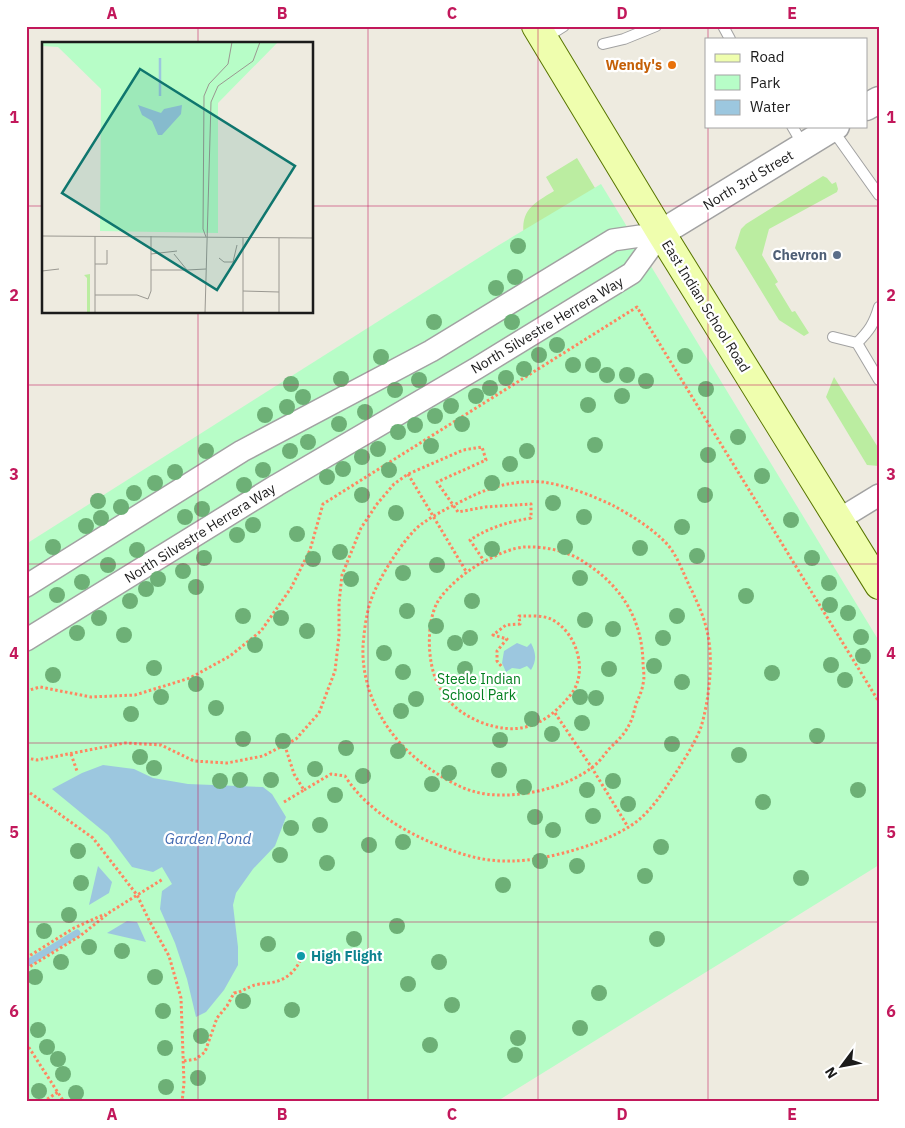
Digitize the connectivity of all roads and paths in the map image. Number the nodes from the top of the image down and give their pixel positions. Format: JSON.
{"nodes":[{"id":1,"x":656,"y":26,"type":"edge"},
{"id":2,"x":723,"y":26,"type":"edge"},
{"id":3,"x":548,"y":30,"type":"edge"},
{"id":4,"x":729,"y":38,"type":"edge"},
{"id":5,"x":603,"y":44,"type":"dead end"},
{"id":6,"x":879,"y":100,"type":"edge"},
{"id":7,"x":868,"y":107,"type":"edge"},
{"id":8,"x":830,"y":128,"type":"edge"},
{"id":9,"x":835,"y":128,"type":"edge"},
{"id":10,"x":798,"y":136,"type":"edge"},
{"id":11,"x":879,"y":195,"type":"edge"},
{"id":12,"x":661,"y":233,"type":"junction"},
{"id":13,"x":879,"y":307,"type":"edge"},
{"id":14,"x":833,"y":337,"type":"dead end"},
{"id":15,"x":857,"y":343,"type":"junction"},
{"id":16,"x":879,"y":380,"type":"edge"},
{"id":17,"x":408,"y":474,"type":"junction"},
{"id":18,"x":879,"y":495,"type":"edge"},
{"id":19,"x":454,"y":505,"type":"junction"},
{"id":20,"x":434,"y":517,"type":"junction"},
{"id":21,"x":838,"y":520,"type":"junction"},
{"id":22,"x":484,"y":562,"type":"junction"},
{"id":23,"x":467,"y":573,"type":"junction"},
{"id":24,"x":879,"y":585,"type":"edge"},
{"id":25,"x":26,"y":586,"type":"edge"},
{"id":26,"x":26,"y":640,"type":"edge"},
{"id":27,"x":502,"y":667,"type":"dead end"},
{"id":28,"x":26,"y":691,"type":"edge"},
{"id":29,"x":879,"y":702,"type":"edge"},
{"id":30,"x":555,"y":713,"type":"junction"},
{"id":31,"x":285,"y":746,"type":"junction"},
{"id":32,"x":71,"y":754,"type":"junction"},
{"id":33,"x":26,"y":758,"type":"edge"},
{"id":34,"x":592,"y":768,"type":"junction"},
{"id":35,"x":78,"y":770,"type":"dead end"},
{"id":36,"x":26,"y":790,"type":"edge"},
{"id":37,"x":304,"y":790,"type":"junction"},
{"id":38,"x":284,"y":802,"type":"dead end"},
{"id":39,"x":628,"y":827,"type":"junction"},
{"id":40,"x":163,"y":879,"type":"dead end"},
{"id":41,"x":137,"y":895,"type":"junction"},
{"id":42,"x":110,"y":912,"type":"junction"},
{"id":43,"x":26,"y":958,"type":"edge"},
{"id":44,"x":301,"y":959,"type":"dead end"},
{"id":45,"x":26,"y":969,"type":"edge"},
{"id":46,"x":26,"y":1043,"type":"edge"},
{"id":47,"x":184,"y":1060,"type":"junction"},
{"id":48,"x":58,"y":1092,"type":"junction"},
{"id":49,"x":42,"y":1102,"type":"edge"},
{"id":50,"x":64,"y":1102,"type":"edge"},
{"id":51,"x":182,"y":1102,"type":"edge"}],
"edges":[{"from":1,"to":5,"type":"lane"},
{"from":2,"to":4,"type":"lane"},
{"from":3,"to":12,"type":"main road","name":"East Indian School Road"},
{"from":6,"to":7,"type":"street"},
{"from":8,"to":10,"type":"street","name":"North 3rd Street"},
{"from":9,"to":11,"type":"lane"},
{"from":10,"to":12,"type":"street","name":"North 3rd Street"},
{"from":12,"to":21,"type":"main road","name":"East Indian School Road"},
{"from":12,"to":25,"type":"street"},
{"from":12,"to":26,"type":"street","name":"North Silvestre Herrera Way"},
{"from":13,"to":15,"type":"lane"},
{"from":14,"to":15,"type":"lane"},
{"from":15,"to":16,"type":"lane"},
{"from":17,"to":19,"type":"path"},
{"from":17,"to":20,"type":"path"},
{"from":17,"to":31,"type":"path"},
{"from":18,"to":21,"type":"street"},
{"from":19,"to":20,"type":"path"},
{"from":19,"to":22,"type":"path"},
{"from":19,"to":39,"type":"path"},
{"from":20,"to":23,"type":"path"},
{"from":20,"to":34,"type":"path"},
{"from":21,"to":24,"type":"main road","name":"East Indian School Road"},
{"from":22,"to":23,"type":"path"},
{"from":22,"to":34,"type":"path"},
{"from":23,"to":30,"type":"path"},
{"from":27,"to":30,"type":"path"},
{"from":28,"to":29,"type":"path"},
{"from":30,"to":34,"type":"path"},
{"from":31,"to":32,"type":"path"},
{"from":31,"to":37,"type":"path"},
{"from":32,"to":33,"type":"path"},
{"from":32,"to":35,"type":"path"},
{"from":34,"to":39,"type":"path"},
{"from":36,"to":41,"type":"path"},
{"from":37,"to":38,"type":"path"},
{"from":37,"to":39,"type":"path"},
{"from":40,"to":41,"type":"path"},
{"from":41,"to":42,"type":"path"},
{"from":41,"to":47,"type":"path"},
{"from":42,"to":43,"type":"path"},
{"from":42,"to":45,"type":"path"},
{"from":44,"to":47,"type":"path"},
{"from":46,"to":48,"type":"path"},
{"from":47,"to":51,"type":"path"},
{"from":48,"to":49,"type":"path"},
{"from":48,"to":50,"type":"path"}]}
